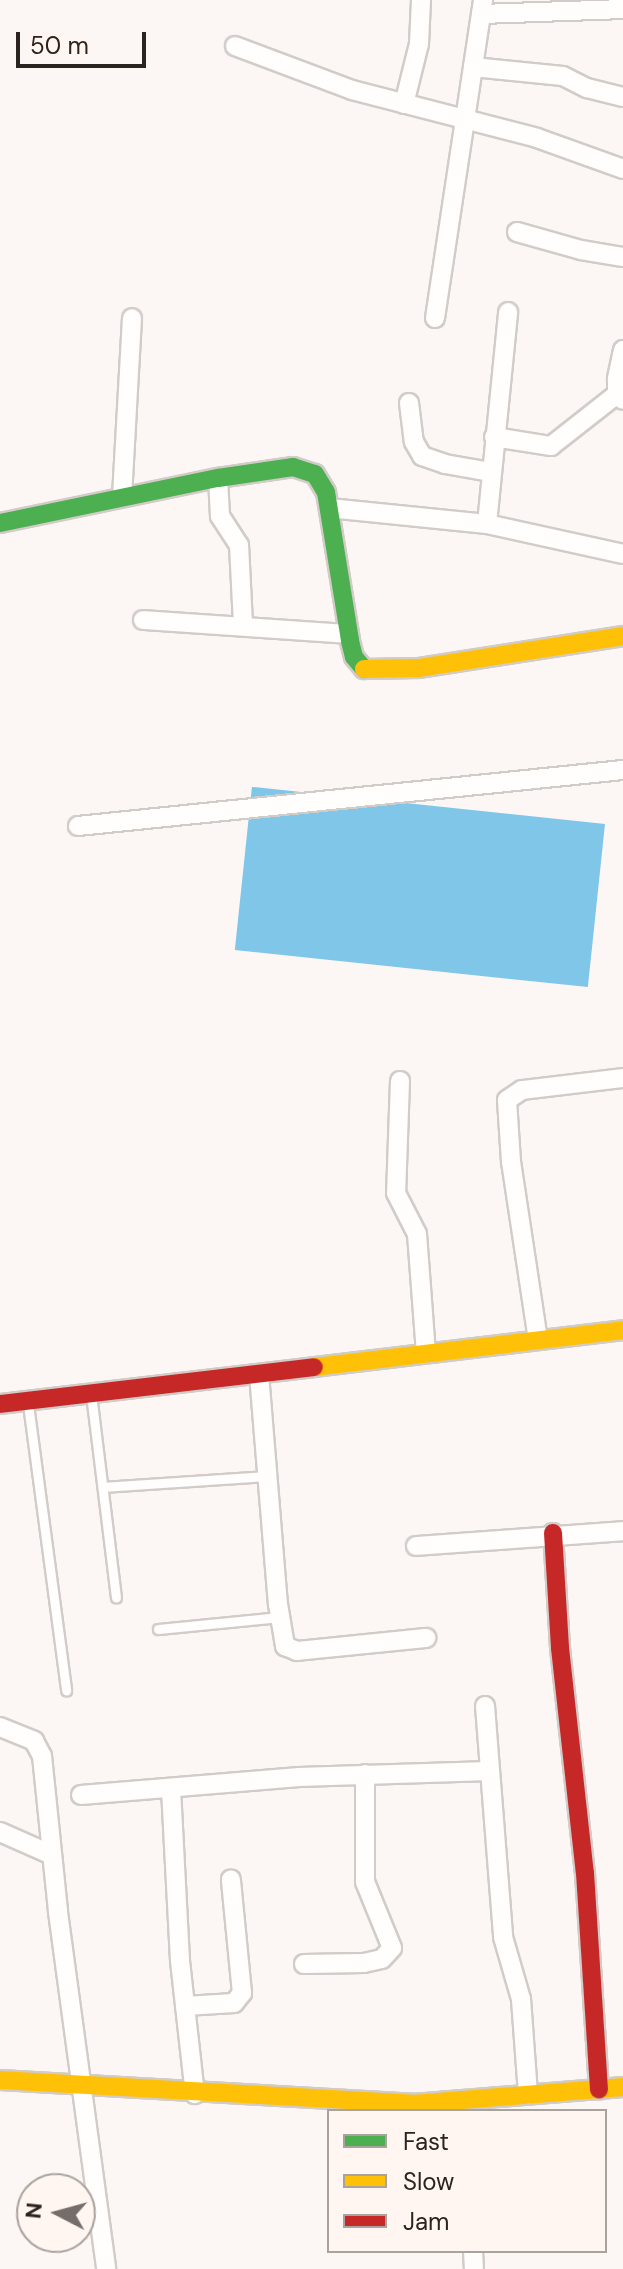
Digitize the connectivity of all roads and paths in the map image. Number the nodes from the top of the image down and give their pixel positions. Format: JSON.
{"nodes":[{"id":1,"x":421,"y":0,"type":"edge"},
{"id":2,"x":623,"y":5,"type":"edge"},
{"id":3,"x":482,"y":7,"type":"edge"},
{"id":4,"x":235,"y":46,"type":"dead end"},
{"id":5,"x":473,"y":67,"type":"junction"},
{"id":6,"x":623,"y":97,"type":"edge"},
{"id":7,"x":404,"y":104,"type":"junction"},
{"id":8,"x":464,"y":119,"type":"junction"},
{"id":9,"x":623,"y":169,"type":"edge"},
{"id":10,"x":517,"y":232,"type":"dead end"},
{"id":11,"x":623,"y":257,"type":"edge"},
{"id":12,"x":508,"y":312,"type":"dead end"},
{"id":13,"x":132,"y":318,"type":"dead end"},
{"id":14,"x":435,"y":318,"type":"dead end"},
{"id":15,"x":623,"y":354,"type":"edge"},
{"id":16,"x":620,"y":397,"type":"edge"},
{"id":17,"x":409,"y":403,"type":"dead end"},
{"id":18,"x":494,"y":437,"type":"junction"},
{"id":19,"x":491,"y":472,"type":"junction"},
{"id":20,"x":218,"y":478,"type":"junction"},
{"id":21,"x":122,"y":497,"type":"junction"},
{"id":22,"x":329,"y":508,"type":"junction"},
{"id":23,"x":0,"y":523,"type":"edge"},
{"id":24,"x":487,"y":524,"type":"junction"},
{"id":25,"x":623,"y":554,"type":"edge"},
{"id":26,"x":143,"y":620,"type":"dead end"},
{"id":27,"x":243,"y":625,"type":"junction"},
{"id":28,"x":349,"y":634,"type":"junction"},
{"id":29,"x":623,"y":636,"type":"edge"},
{"id":30,"x":623,"y":770,"type":"edge"},
{"id":31,"x":78,"y":826,"type":"dead end"},
{"id":32,"x":623,"y":1078,"type":"edge"},
{"id":33,"x":400,"y":1081,"type":"dead end"},
{"id":34,"x":623,"y":1330,"type":"edge"},
{"id":35,"x":538,"y":1340,"type":"junction"},
{"id":36,"x":426,"y":1353,"type":"junction"},
{"id":37,"x":259,"y":1374,"type":"junction"},
{"id":38,"x":91,"y":1394,"type":"junction"},
{"id":39,"x":27,"y":1401,"type":"junction"},
{"id":40,"x":0,"y":1404,"type":"edge"},
{"id":41,"x":267,"y":1476,"type":"junction"},
{"id":42,"x":103,"y":1487,"type":"junction"},
{"id":43,"x":623,"y":1531,"type":"edge"},
{"id":44,"x":553,"y":1533,"type":"junction"},
{"id":45,"x":416,"y":1546,"type":"dead end"},
{"id":46,"x":116,"y":1597,"type":"dead end"},
{"id":47,"x":280,"y":1617,"type":"junction"},
{"id":48,"x":158,"y":1629,"type":"dead end"},
{"id":49,"x":426,"y":1638,"type":"dead end"},
{"id":50,"x":66,"y":1690,"type":"dead end"},
{"id":51,"x":485,"y":1706,"type":"dead end"},
{"id":52,"x":0,"y":1727,"type":"edge"},
{"id":53,"x":490,"y":1771,"type":"junction"},
{"id":54,"x":365,"y":1774,"type":"junction"},
{"id":55,"x":171,"y":1789,"type":"junction"},
{"id":56,"x":81,"y":1795,"type":"dead end"},
{"id":57,"x":0,"y":1832,"type":"edge"},
{"id":58,"x":52,"y":1855,"type":"junction"},
{"id":59,"x":231,"y":1880,"type":"dead end"},
{"id":60,"x":304,"y":1964,"type":"dead end"},
{"id":61,"x":185,"y":2006,"type":"junction"},
{"id":62,"x":0,"y":2080,"type":"edge"},
{"id":63,"x":81,"y":2086,"type":"junction"},
{"id":64,"x":623,"y":2087,"type":"edge"},
{"id":65,"x":599,"y":2090,"type":"junction"},
{"id":66,"x":195,"y":2094,"type":"junction"},
{"id":67,"x":528,"y":2095,"type":"junction"},
{"id":68,"x":464,"y":2106,"type":"edge"},
{"id":69,"x":106,"y":2269,"type":"edge"}],
"edges":[{"from":1,"to":7,"type":"street"},
{"from":2,"to":3,"type":"street"},
{"from":3,"to":5,"type":"street"},
{"from":4,"to":7,"type":"street"},
{"from":5,"to":6,"type":"street"},
{"from":5,"to":8,"type":"street"},
{"from":7,"to":8,"type":"street"},
{"from":8,"to":9,"type":"street"},
{"from":8,"to":14,"type":"street"},
{"from":10,"to":11,"type":"street"},
{"from":12,"to":18,"type":"street"},
{"from":13,"to":21,"type":"street"},
{"from":15,"to":16,"type":"street"},
{"from":16,"to":18,"type":"street"},
{"from":17,"to":19,"type":"street"},
{"from":18,"to":19,"type":"street"},
{"from":19,"to":24,"type":"street"},
{"from":20,"to":21,"type":"street"},
{"from":20,"to":22,"type":"street"},
{"from":20,"to":27,"type":"street"},
{"from":21,"to":23,"type":"street"},
{"from":22,"to":24,"type":"street"},
{"from":22,"to":28,"type":"street"},
{"from":24,"to":25,"type":"street"},
{"from":26,"to":27,"type":"street"},
{"from":27,"to":28,"type":"street"},
{"from":28,"to":29,"type":"street"},
{"from":30,"to":31,"type":"street"},
{"from":32,"to":35,"type":"street"},
{"from":33,"to":36,"type":"street"},
{"from":34,"to":35,"type":"street"},
{"from":35,"to":36,"type":"street"},
{"from":36,"to":37,"type":"street"},
{"from":37,"to":38,"type":"street"},
{"from":37,"to":41,"type":"street"},
{"from":38,"to":39,"type":"street"},
{"from":38,"to":42,"type":"lane"},
{"from":39,"to":40,"type":"street"},
{"from":39,"to":50,"type":"lane"},
{"from":41,"to":42,"type":"lane"},
{"from":41,"to":47,"type":"street"},
{"from":42,"to":46,"type":"lane"},
{"from":43,"to":44,"type":"street"},
{"from":44,"to":45,"type":"street"},
{"from":44,"to":65,"type":"street"},
{"from":47,"to":48,"type":"lane"},
{"from":47,"to":49,"type":"street"},
{"from":51,"to":53,"type":"street"},
{"from":52,"to":58,"type":"street"},
{"from":53,"to":54,"type":"street"},
{"from":53,"to":67,"type":"street"},
{"from":54,"to":55,"type":"street"},
{"from":54,"to":60,"type":"street"},
{"from":55,"to":56,"type":"street"},
{"from":55,"to":61,"type":"street"},
{"from":57,"to":58,"type":"street"},
{"from":58,"to":63,"type":"street"},
{"from":59,"to":61,"type":"street"},
{"from":61,"to":66,"type":"street"},
{"from":62,"to":63,"type":"street"},
{"from":63,"to":66,"type":"street"},
{"from":63,"to":69,"type":"street"},
{"from":64,"to":65,"type":"street"},
{"from":65,"to":67,"type":"street"},
{"from":66,"to":68,"type":"street"},
{"from":67,"to":68,"type":"street"}]}
